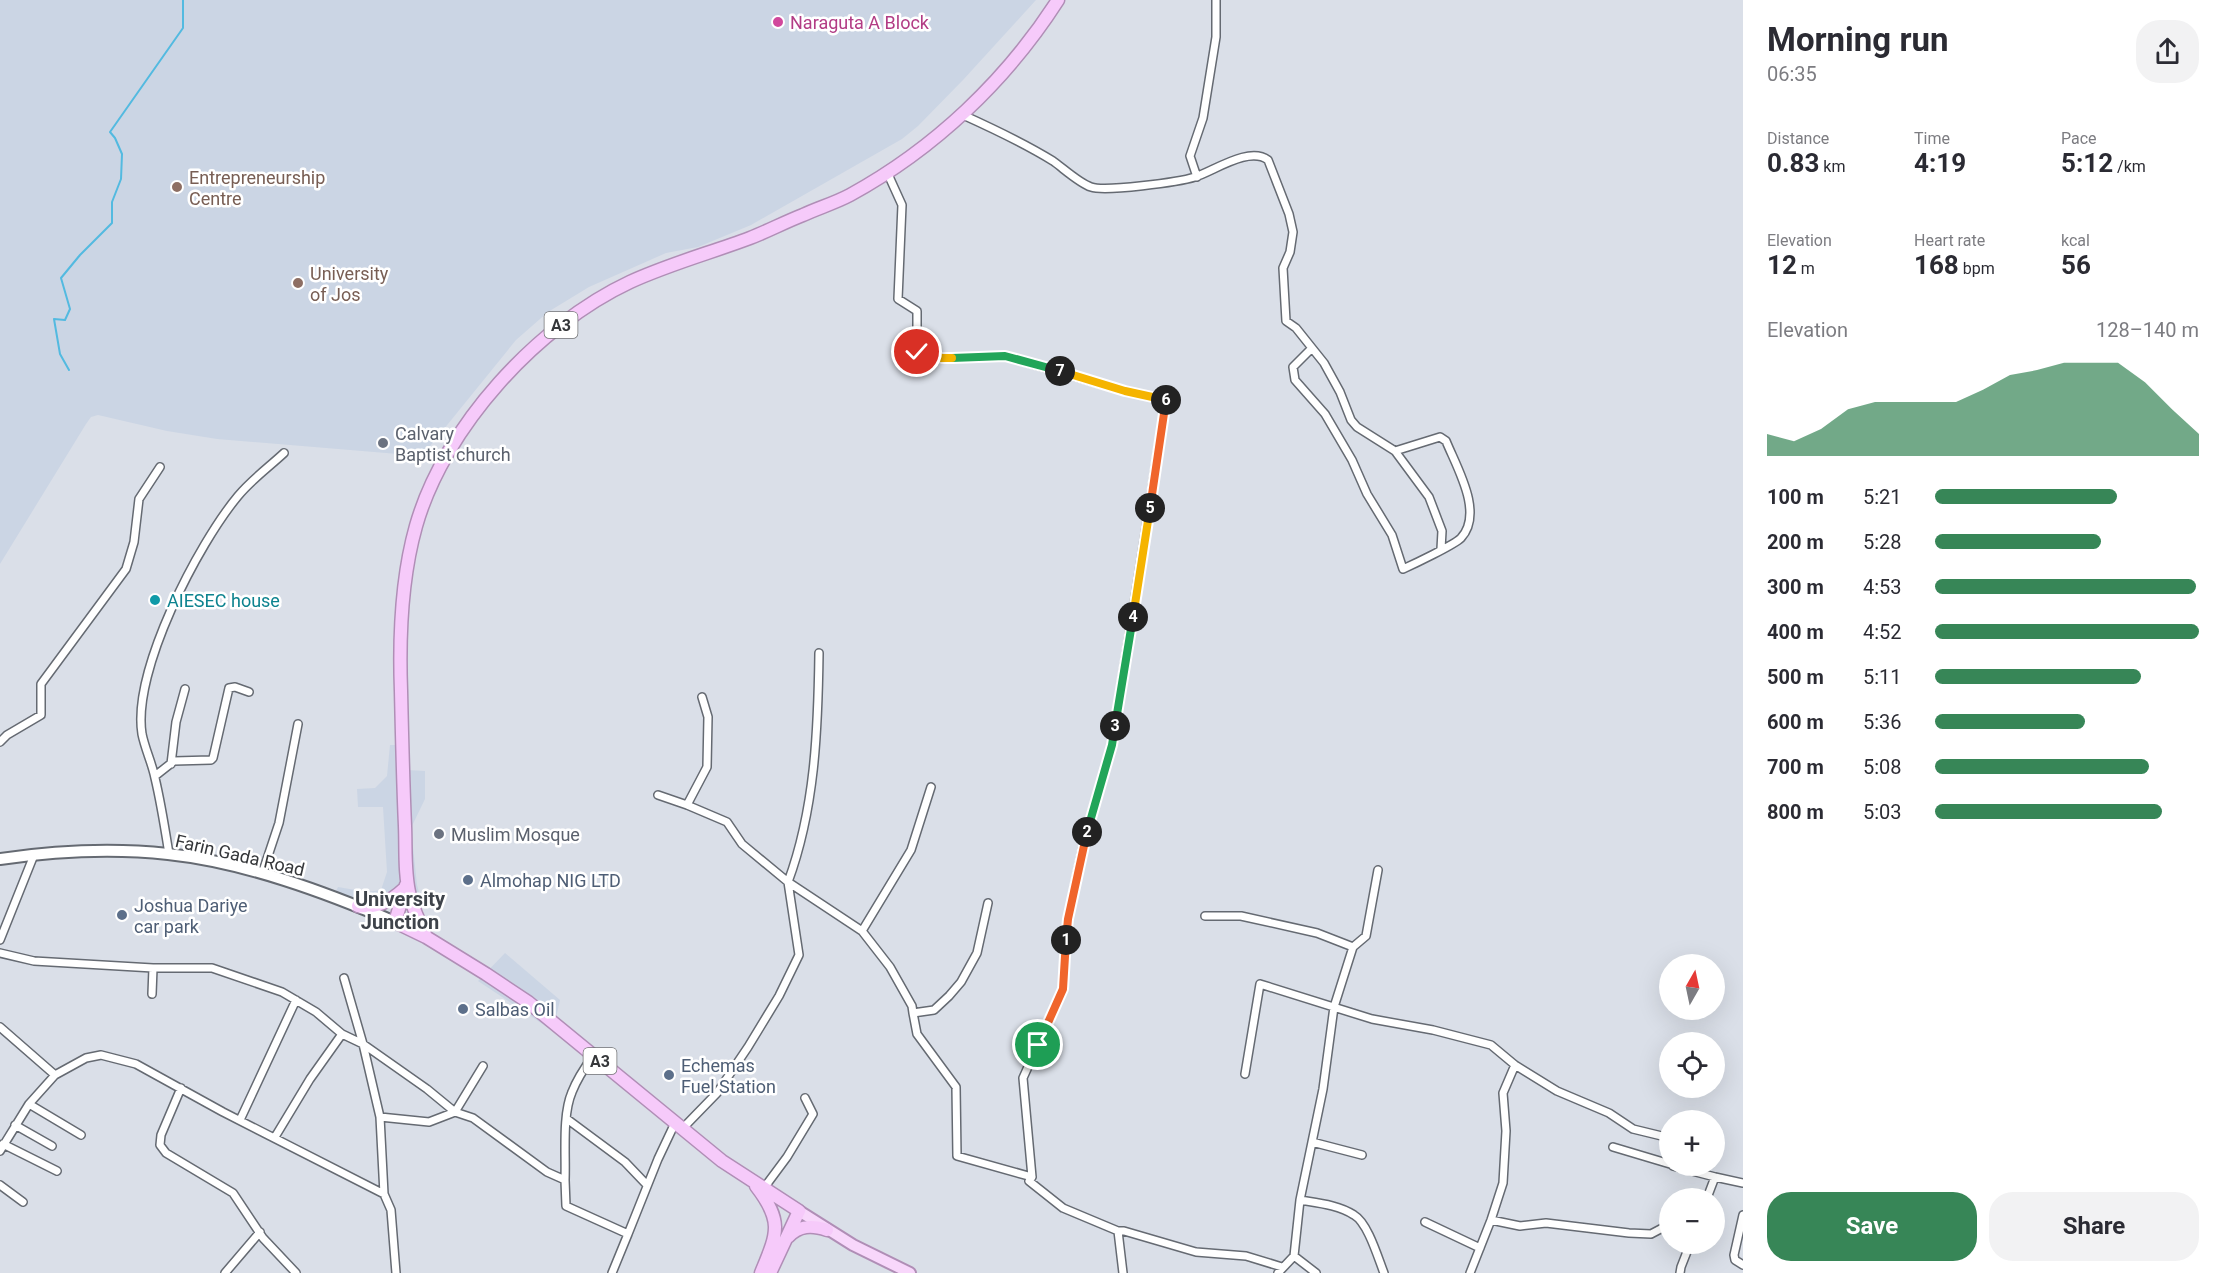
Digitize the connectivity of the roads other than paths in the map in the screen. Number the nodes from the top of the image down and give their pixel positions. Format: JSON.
{"nodes":[{"id":1,"x":1058,"y":0,"type":"edge"},
{"id":2,"x":1216,"y":0,"type":"edge"},
{"id":3,"x":963,"y":115,"type":"junction"},
{"id":4,"x":887,"y":172,"type":"junction"},
{"id":5,"x":1197,"y":177,"type":"junction"},
{"id":6,"x":1311,"y":349,"type":"junction"},
{"id":7,"x":1395,"y":451,"type":"junction"},
{"id":8,"x":284,"y":453,"type":"dead end"},
{"id":9,"x":160,"y":468,"type":"dead end"},
{"id":10,"x":1441,"y":549,"type":"junction"},
{"id":11,"x":819,"y":653,"type":"dead end"},
{"id":12,"x":185,"y":689,"type":"dead end"},
{"id":13,"x":249,"y":692,"type":"dead end"},
{"id":14,"x":702,"y":697,"type":"dead end"},
{"id":15,"x":298,"y":724,"type":"dead end"},
{"id":16,"x":0,"y":742,"type":"edge"},
{"id":17,"x":171,"y":764,"type":"junction"},
{"id":18,"x":155,"y":776,"type":"junction"},
{"id":19,"x":931,"y":787,"type":"dead end"},
{"id":20,"x":658,"y":795,"type":"dead end"},
{"id":21,"x":687,"y":805,"type":"junction"},
{"id":22,"x":169,"y":854,"type":"junction"},
{"id":23,"x":34,"y":855,"type":"junction"},
{"id":24,"x":0,"y":858,"type":"edge"},
{"id":25,"x":1378,"y":870,"type":"dead end"},
{"id":26,"x":262,"y":874,"type":"junction"},
{"id":27,"x":788,"y":882,"type":"junction"},
{"id":28,"x":407,"y":888,"type":"junction"},
{"id":29,"x":988,"y":903,"type":"dead end"},
{"id":30,"x":358,"y":906,"type":"junction"},
{"id":31,"x":1205,"y":916,"type":"dead end"},
{"id":32,"x":399,"y":923,"type":"junction"},
{"id":33,"x":862,"y":931,"type":"junction"},
{"id":34,"x":426,"y":937,"type":"junction"},
{"id":35,"x":0,"y":940,"type":"edge"},
{"id":36,"x":1353,"y":947,"type":"junction"},
{"id":37,"x":0,"y":953,"type":"edge"},
{"id":38,"x":153,"y":968,"type":"junction"},
{"id":39,"x":344,"y":978,"type":"dead end"},
{"id":40,"x":152,"y":994,"type":"dead end"},
{"id":41,"x":296,"y":1000,"type":"junction"},
{"id":42,"x":1334,"y":1007,"type":"junction"},
{"id":43,"x":913,"y":1013,"type":"junction"},
{"id":44,"x":0,"y":1027,"type":"edge"},
{"id":45,"x":342,"y":1034,"type":"junction"},
{"id":46,"x":363,"y":1044,"type":"junction"},
{"id":47,"x":593,"y":1056,"type":"junction"},
{"id":48,"x":1515,"y":1065,"type":"junction"},
{"id":49,"x":483,"y":1066,"type":"dead end"},
{"id":50,"x":1245,"y":1074,"type":"dead end"},
{"id":51,"x":56,"y":1075,"type":"junction"},
{"id":52,"x":181,"y":1088,"type":"junction"},
{"id":53,"x":805,"y":1098,"type":"dead end"},
{"id":54,"x":29,"y":1104,"type":"junction"},
{"id":55,"x":454,"y":1112,"type":"junction"},
{"id":56,"x":380,"y":1117,"type":"junction"},
{"id":57,"x":567,"y":1119,"type":"junction"},
{"id":58,"x":240,"y":1120,"type":"junction"},
{"id":59,"x":15,"y":1125,"type":"junction"},
{"id":60,"x":679,"y":1126,"type":"junction"},
{"id":61,"x":81,"y":1135,"type":"dead end"},
{"id":62,"x":1659,"y":1135,"type":"edge"},
{"id":63,"x":275,"y":1137,"type":"junction"},
{"id":64,"x":1312,"y":1142,"type":"junction"},
{"id":65,"x":52,"y":1146,"type":"dead end"},
{"id":66,"x":1613,"y":1147,"type":"dead end"},
{"id":67,"x":1,"y":1148,"type":"edge"},
{"id":68,"x":1362,"y":1155,"type":"dead end"},
{"id":69,"x":1659,"y":1161,"type":"edge"},
{"id":70,"x":57,"y":1171,"type":"dead end"},
{"id":71,"x":1032,"y":1176,"type":"junction"},
{"id":72,"x":1708,"y":1176,"type":"edge"},
{"id":73,"x":1715,"y":1178,"type":"junction"},
{"id":74,"x":751,"y":1179,"type":"junction"},
{"id":75,"x":565,"y":1180,"type":"junction"},
{"id":76,"x":1743,"y":1183,"type":"edge"},
{"id":77,"x":0,"y":1185,"type":"edge"},
{"id":78,"x":647,"y":1185,"type":"junction"},
{"id":79,"x":765,"y":1188,"type":"junction"},
{"id":80,"x":1711,"y":1188,"type":"edge"},
{"id":81,"x":384,"y":1194,"type":"junction"},
{"id":82,"x":1300,"y":1200,"type":"junction"},
{"id":83,"x":23,"y":1202,"type":"dead end"},
{"id":84,"x":799,"y":1211,"type":"junction"},
{"id":85,"x":1743,"y":1215,"type":"edge"},
{"id":86,"x":1491,"y":1220,"type":"junction"},
{"id":87,"x":1425,"y":1222,"type":"dead end"},
{"id":88,"x":827,"y":1230,"type":"junction"},
{"id":89,"x":1659,"y":1230,"type":"edge"},
{"id":90,"x":1118,"y":1231,"type":"junction"},
{"id":91,"x":260,"y":1232,"type":"junction"},
{"id":92,"x":628,"y":1234,"type":"junction"},
{"id":93,"x":786,"y":1240,"type":"junction"},
{"id":94,"x":1480,"y":1248,"type":"junction"},
{"id":95,"x":1686,"y":1254,"type":"edge"},
{"id":96,"x":1294,"y":1256,"type":"junction"},
{"id":97,"x":1743,"y":1265,"type":"edge"},
{"id":98,"x":765,"y":1269,"type":"edge"},
{"id":99,"x":1280,"y":1270,"type":"edge"},
{"id":100,"x":904,"y":1272,"type":"edge"},
{"id":101,"x":225,"y":1273,"type":"edge"},
{"id":102,"x":296,"y":1273,"type":"edge"},
{"id":103,"x":396,"y":1273,"type":"edge"},
{"id":104,"x":612,"y":1273,"type":"edge"},
{"id":105,"x":1123,"y":1273,"type":"edge"},
{"id":106,"x":1316,"y":1273,"type":"edge"},
{"id":107,"x":1384,"y":1273,"type":"edge"},
{"id":108,"x":1470,"y":1273,"type":"edge"},
{"id":109,"x":1680,"y":1273,"type":"edge"}],
"edges":[{"from":1,"to":3,"type":"highway","number":"A3"},
{"from":2,"to":5,"type":"street"},
{"from":3,"to":4,"type":"highway","number":"A3"},
{"from":3,"to":5,"type":"street"},
{"from":4,"to":28,"type":"highway","number":"A3"},
{"from":4,"to":71,"type":"street"},
{"from":5,"to":6,"type":"street"},
{"from":6,"to":7,"type":"street"},
{"from":6,"to":10,"type":"street"},
{"from":7,"to":10,"type":"street"},
{"from":7,"to":10,"type":"street"},
{"from":8,"to":18,"type":"street"},
{"from":9,"to":16,"type":"street"},
{"from":11,"to":27,"type":"street"},
{"from":12,"to":17,"type":"street"},
{"from":13,"to":17,"type":"street"},
{"from":14,"to":21,"type":"street"},
{"from":15,"to":26,"type":"street"},
{"from":17,"to":18,"type":"street"},
{"from":18,"to":22,"type":"street"},
{"from":19,"to":33,"type":"street"},
{"from":20,"to":21,"type":"street"},
{"from":21,"to":27,"type":"street"},
{"from":22,"to":23,"type":"main road","name":"Farin Gada Road"},
{"from":22,"to":26,"type":"main road","name":"Farin Gada Road"},
{"from":23,"to":24,"type":"main road","name":"Farin Gada Road"},
{"from":23,"to":35,"type":"street"},
{"from":25,"to":36,"type":"street"},
{"from":26,"to":30,"type":"main road","name":"Farin Gada Road"},
{"from":27,"to":33,"type":"street"},
{"from":27,"to":60,"type":"street"},
{"from":28,"to":30,"type":"highway"},
{"from":28,"to":32,"type":"highway","number":"A3"},
{"from":28,"to":34,"type":"highway","number":"A3"},
{"from":29,"to":43,"type":"street"},
{"from":30,"to":32,"type":"main road","name":"Farin Gada Road"},
{"from":31,"to":36,"type":"street"},
{"from":32,"to":34,"type":"highway","number":"A3"},
{"from":33,"to":43,"type":"street"},
{"from":34,"to":47,"type":"highway","number":"A3"},
{"from":36,"to":42,"type":"street"},
{"from":37,"to":38,"type":"street"},
{"from":38,"to":40,"type":"street"},
{"from":38,"to":41,"type":"street"},
{"from":39,"to":46,"type":"street"},
{"from":41,"to":45,"type":"street"},
{"from":41,"to":58,"type":"street"},
{"from":42,"to":48,"type":"street"},
{"from":42,"to":50,"type":"street"},
{"from":42,"to":64,"type":"street"},
{"from":43,"to":71,"type":"street"},
{"from":44,"to":51,"type":"street"},
{"from":45,"to":46,"type":"street"},
{"from":45,"to":63,"type":"street"},
{"from":46,"to":55,"type":"street"},
{"from":46,"to":56,"type":"street"},
{"from":47,"to":57,"type":"street"},
{"from":47,"to":60,"type":"highway","number":"A3"},
{"from":48,"to":62,"type":"street"},
{"from":48,"to":86,"type":"street"},
{"from":49,"to":55,"type":"street"},
{"from":51,"to":52,"type":"street"},
{"from":51,"to":54,"type":"street"},
{"from":52,"to":58,"type":"street"},
{"from":52,"to":91,"type":"street"},
{"from":53,"to":79,"type":"street"},
{"from":54,"to":59,"type":"street"},
{"from":54,"to":61,"type":"street"},
{"from":55,"to":56,"type":"street"},
{"from":55,"to":75,"type":"street"},
{"from":56,"to":81,"type":"street"},
{"from":57,"to":75,"type":"street"},
{"from":57,"to":78,"type":"street"},
{"from":58,"to":63,"type":"street"},
{"from":59,"to":65,"type":"street"},
{"from":59,"to":67,"type":"street"},
{"from":60,"to":74,"type":"highway","number":"A3"},
{"from":60,"to":78,"type":"street"},
{"from":63,"to":81,"type":"street"},
{"from":64,"to":68,"type":"street"},
{"from":64,"to":82,"type":"street"},
{"from":66,"to":69,"type":"street"},
{"from":67,"to":70,"type":"street"},
{"from":71,"to":90,"type":"street"},
{"from":72,"to":73,"type":"street"},
{"from":73,"to":76,"type":"street"},
{"from":73,"to":80,"type":"street"},
{"from":74,"to":79,"type":"highway","number":"A3"},
{"from":74,"to":98,"type":"highway","number":"A3"},
{"from":75,"to":92,"type":"street"},
{"from":77,"to":83,"type":"street"},
{"from":78,"to":92,"type":"street"},
{"from":79,"to":84,"type":"highway","number":"A3"},
{"from":81,"to":103,"type":"street"},
{"from":82,"to":96,"type":"street"},
{"from":82,"to":107,"type":"street"},
{"from":84,"to":88,"type":"main road"},
{"from":84,"to":93,"type":"highway","number":"A3"},
{"from":85,"to":97,"type":"street"},
{"from":86,"to":89,"type":"street"},
{"from":86,"to":94,"type":"street"},
{"from":87,"to":94,"type":"street"},
{"from":88,"to":93,"type":"highway"},
{"from":88,"to":100,"type":"main road"},
{"from":90,"to":99,"type":"street"},
{"from":90,"to":105,"type":"street"},
{"from":91,"to":101,"type":"street"},
{"from":91,"to":102,"type":"street"},
{"from":92,"to":104,"type":"street"},
{"from":93,"to":98,"type":"highway","number":"A3"},
{"from":94,"to":108,"type":"street"},
{"from":95,"to":109,"type":"street"},
{"from":96,"to":99,"type":"street"},
{"from":96,"to":106,"type":"street"}]}
